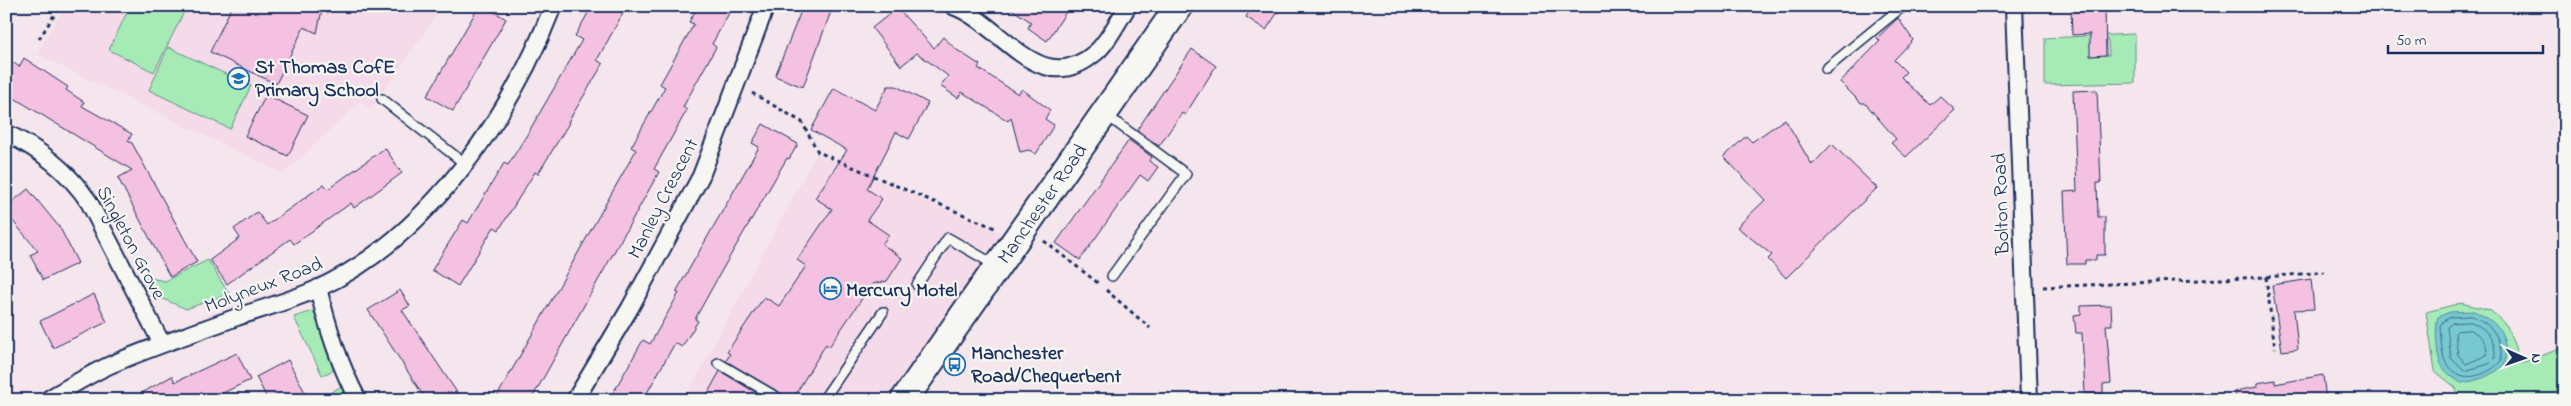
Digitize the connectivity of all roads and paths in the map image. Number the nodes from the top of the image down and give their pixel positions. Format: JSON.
{"nodes":[{"id":1,"x":60,"y":6,"type":"edge"},
{"id":2,"x":553,"y":6,"type":"edge"},
{"id":3,"x":766,"y":6,"type":"edge"},
{"id":4,"x":1128,"y":6,"type":"edge"},
{"id":5,"x":1179,"y":6,"type":"edge"},
{"id":6,"x":1904,"y":6,"type":"edge"},
{"id":7,"x":2014,"y":6,"type":"edge"},
{"id":8,"x":961,"y":8,"type":"edge"},
{"id":9,"x":39,"y":39,"type":"dead end"},
{"id":10,"x":1826,"y":69,"type":"dead end"},
{"id":11,"x":738,"y":84,"type":"junction"},
{"id":12,"x":382,"y":99,"type":"dead end"},
{"id":13,"x":1104,"y":113,"type":"junction"},
{"id":14,"x":6,"y":133,"type":"edge"},
{"id":15,"x":464,"y":163,"type":"junction"},
{"id":16,"x":1021,"y":233,"type":"junction"},
{"id":17,"x":998,"y":266,"type":"junction"},
{"id":18,"x":2324,"y":272,"type":"dead end"},
{"id":19,"x":1112,"y":276,"type":"dead end"},
{"id":20,"x":2266,"y":277,"type":"junction"},
{"id":21,"x":917,"y":285,"type":"dead end"},
{"id":22,"x":318,"y":288,"type":"junction"},
{"id":23,"x":2025,"y":288,"type":"junction"},
{"id":24,"x":883,"y":312,"type":"dead end"},
{"id":25,"x":1150,"y":328,"type":"dead end"},
{"id":26,"x":162,"y":344,"type":"junction"},
{"id":27,"x":2275,"y":349,"type":"dead end"},
{"id":28,"x":718,"y":363,"type":"dead end"},
{"id":29,"x":47,"y":400,"type":"edge"},
{"id":30,"x":358,"y":400,"type":"edge"},
{"id":31,"x":575,"y":400,"type":"edge"},
{"id":32,"x":781,"y":400,"type":"edge"},
{"id":33,"x":822,"y":400,"type":"edge"},
{"id":34,"x":904,"y":400,"type":"edge"},
{"id":35,"x":2029,"y":400,"type":"edge"}],
"edges":[{"from":1,"to":9,"type":"path"},
{"from":2,"to":15,"type":"street","name":"Molyneux Road"},
{"from":3,"to":11,"type":"street","name":"Manley Crescent"},
{"from":4,"to":8,"type":"street"},
{"from":5,"to":13,"type":"main road","name":"Manchester Road"},
{"from":6,"to":10,"type":"lane"},
{"from":7,"to":23,"type":"street","name":"Bolton Road"},
{"from":11,"to":16,"type":"path"},
{"from":11,"to":31,"type":"street","name":"Manley Crescent"},
{"from":12,"to":15,"type":"lane"},
{"from":13,"to":16,"type":"main road","name":"Manchester Road"},
{"from":13,"to":19,"type":"lane"},
{"from":14,"to":26,"type":"street","name":"Singleton Grove"},
{"from":15,"to":22,"type":"street","name":"Molyneux Road"},
{"from":16,"to":17,"type":"main road","name":"Manchester Road"},
{"from":16,"to":25,"type":"path"},
{"from":17,"to":21,"type":"lane"},
{"from":17,"to":34,"type":"main road","name":"Manchester Road"},
{"from":18,"to":20,"type":"path"},
{"from":20,"to":23,"type":"path"},
{"from":20,"to":27,"type":"path"},
{"from":22,"to":26,"type":"street","name":"Molyneux Road"},
{"from":22,"to":30,"type":"street"},
{"from":23,"to":35,"type":"street","name":"Bolton Road"},
{"from":24,"to":33,"type":"lane"},
{"from":26,"to":29,"type":"street","name":"Molyneux Road"},
{"from":28,"to":32,"type":"lane"}]}
